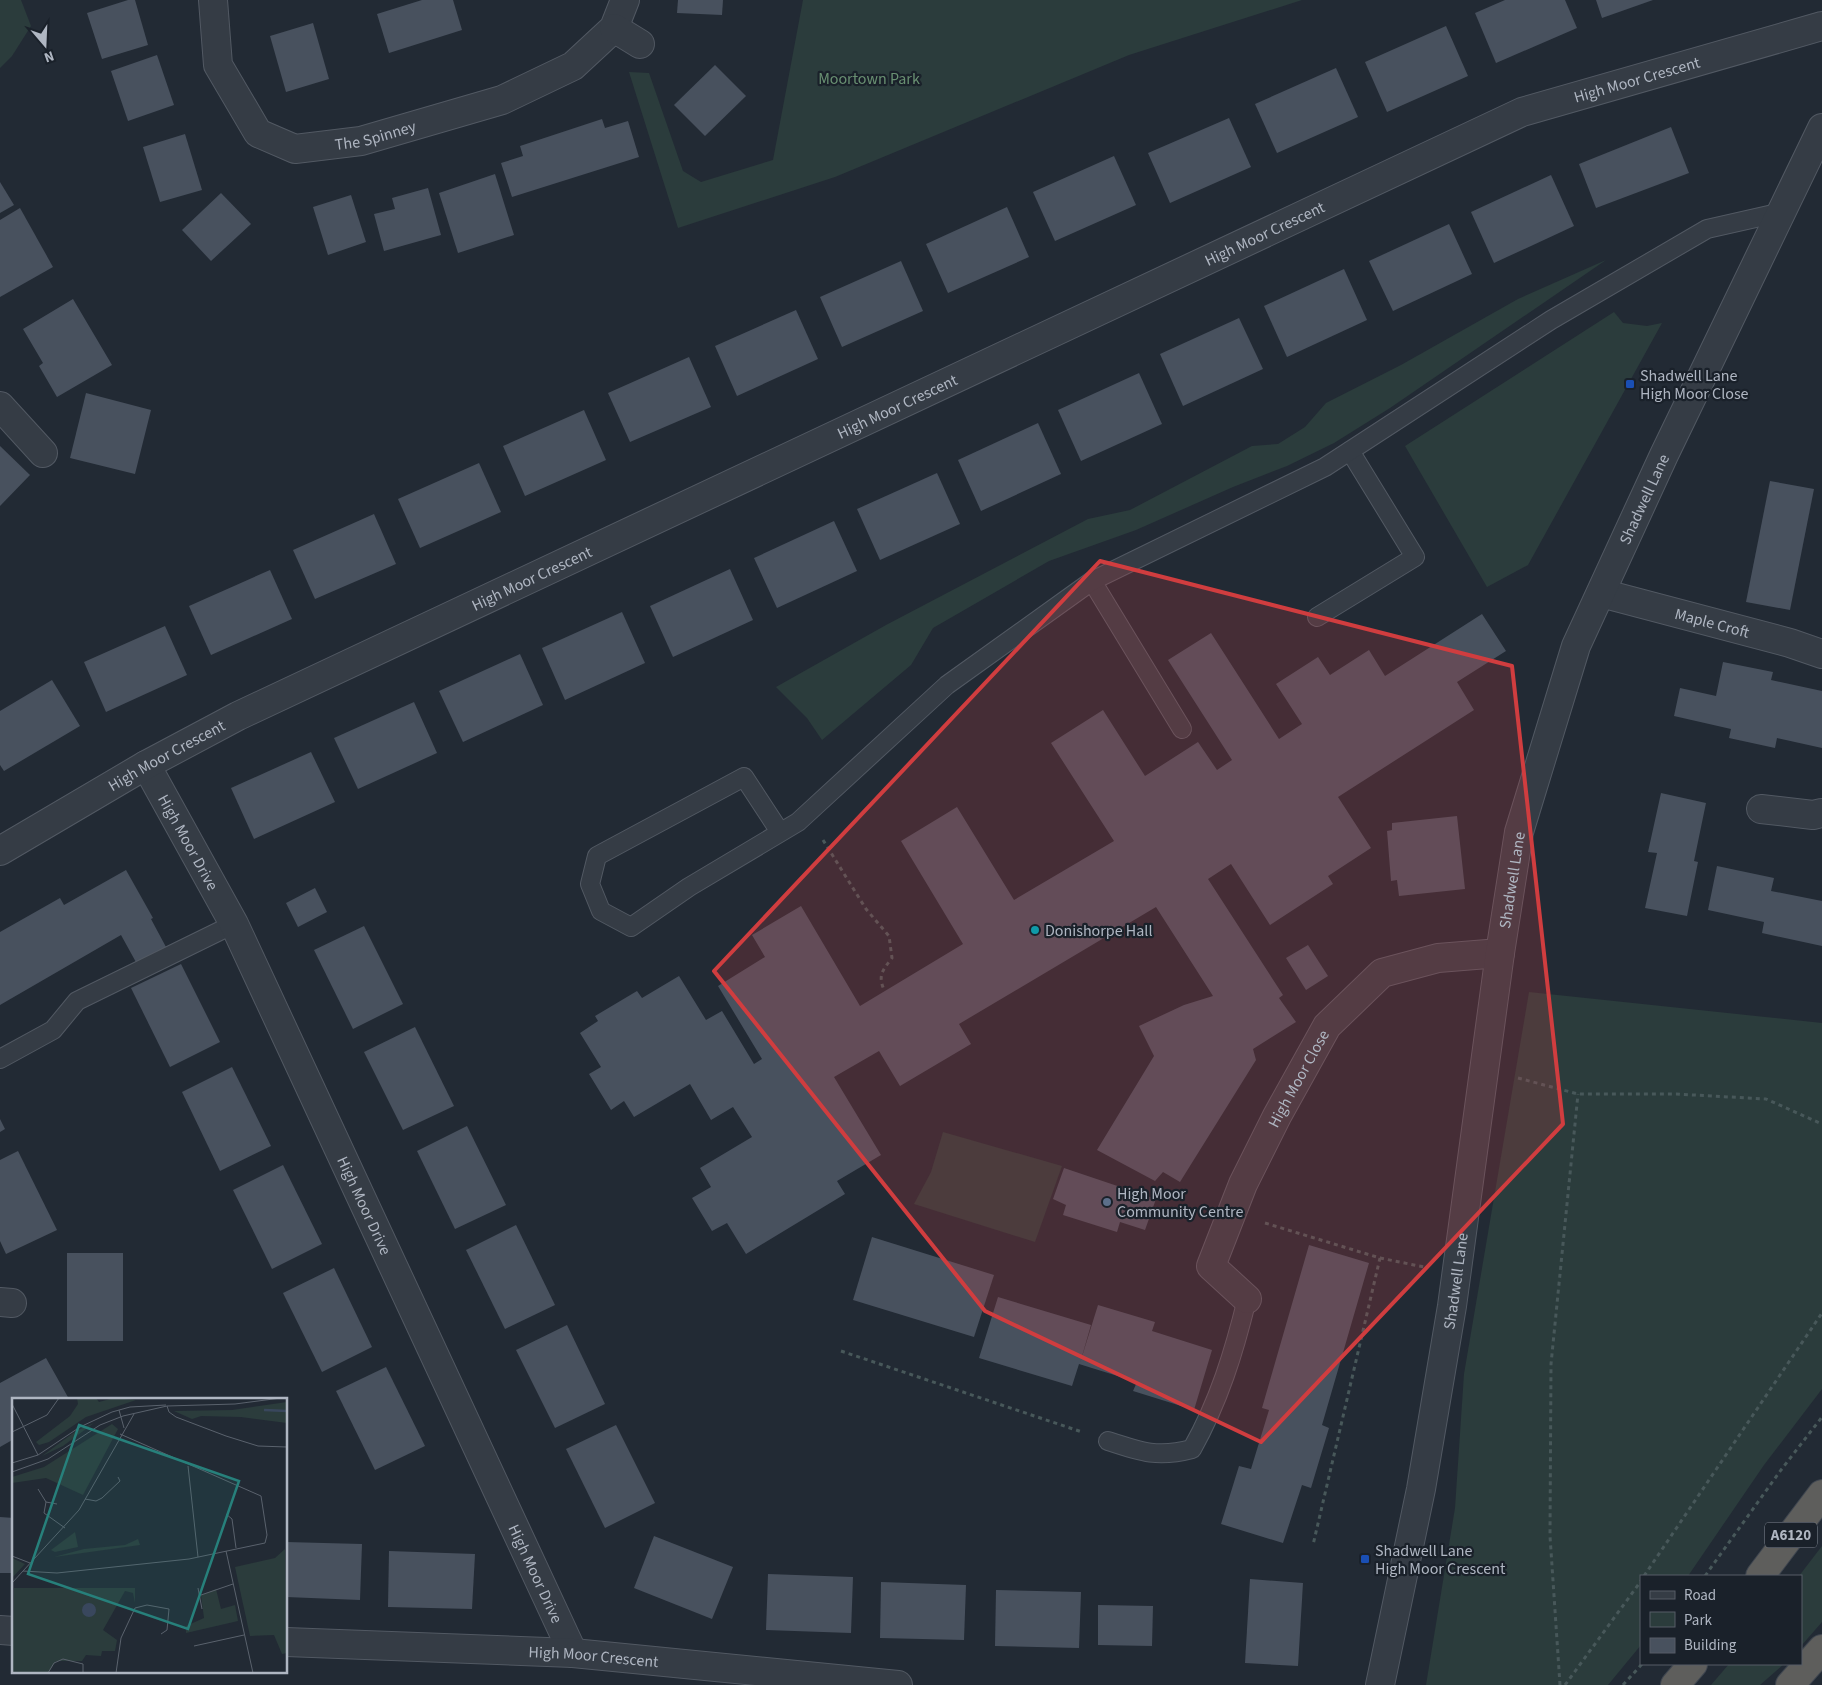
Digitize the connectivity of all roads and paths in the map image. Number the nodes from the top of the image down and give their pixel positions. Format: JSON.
{"nodes":[{"id":1,"x":213,"y":0,"type":"edge"},
{"id":2,"x":625,"y":0,"type":"edge"},
{"id":3,"x":1822,"y":26,"type":"edge"},
{"id":4,"x":614,"y":28,"type":"junction"},
{"id":5,"x":640,"y":44,"type":"dead end"},
{"id":6,"x":1822,"y":128,"type":"edge"},
{"id":7,"x":1782,"y":212,"type":"junction"},
{"id":8,"x":0,"y":406,"type":"edge"},
{"id":9,"x":1350,"y":451,"type":"junction"},
{"id":10,"x":43,"y":453,"type":"dead end"},
{"id":11,"x":1092,"y":582,"type":"junction"},
{"id":12,"x":1601,"y":593,"type":"junction"},
{"id":13,"x":1317,"y":617,"type":"dead end"},
{"id":14,"x":1822,"y":654,"type":"edge"},
{"id":15,"x":1182,"y":729,"type":"dead end"},
{"id":16,"x":146,"y":765,"type":"junction"},
{"id":17,"x":1761,"y":809,"type":"dead end"},
{"id":18,"x":808,"y":813,"type":"junction"},
{"id":19,"x":1822,"y":813,"type":"edge"},
{"id":20,"x":780,"y":832,"type":"junction"},
{"id":21,"x":0,"y":851,"type":"edge"},
{"id":22,"x":234,"y":924,"type":"junction"},
{"id":23,"x":1500,"y":953,"type":"junction"},
{"id":24,"x":884,"y":990,"type":"dead end"},
{"id":25,"x":0,"y":1059,"type":"edge"},
{"id":26,"x":1484,"y":1068,"type":"junction"},
{"id":27,"x":1578,"y":1094,"type":"junction"},
{"id":28,"x":1822,"y":1124,"type":"edge"},
{"id":29,"x":1232,"y":1213,"type":"junction"},
{"id":30,"x":1380,"y":1258,"type":"junction"},
{"id":31,"x":1426,"y":1268,"type":"dead end"},
{"id":32,"x":1247,"y":1299,"type":"joint"},
{"id":33,"x":1822,"y":1313,"type":"edge"},
{"id":34,"x":842,"y":1351,"type":"dead end"},
{"id":35,"x":1822,"y":1417,"type":"edge"},
{"id":36,"x":1108,"y":1441,"type":"joint"},
{"id":37,"x":1822,"y":1494,"type":"edge"},
{"id":38,"x":1313,"y":1545,"type":"dead end"},
{"id":39,"x":1645,"y":1575,"type":"edge"},
{"id":40,"x":1706,"y":1575,"type":"edge"},
{"id":41,"x":1761,"y":1575,"type":"edge"},
{"id":42,"x":1640,"y":1582,"type":"edge"},
{"id":43,"x":288,"y":1642,"type":"edge"},
{"id":44,"x":1822,"y":1648,"type":"edge"},
{"id":45,"x":573,"y":1653,"type":"junction"},
{"id":46,"x":1641,"y":1665,"type":"edge"},
{"id":47,"x":1692,"y":1665,"type":"edge"},
{"id":48,"x":898,"y":1685,"type":"edge"},
{"id":49,"x":1380,"y":1685,"type":"edge"},
{"id":50,"x":1560,"y":1685,"type":"edge"},
{"id":51,"x":1565,"y":1685,"type":"edge"},
{"id":52,"x":1623,"y":1685,"type":"edge"},
{"id":53,"x":1675,"y":1685,"type":"edge"},
{"id":54,"x":1790,"y":1685,"type":"edge"}],
"edges":[{"from":1,"to":4,"type":"street","name":"The Spinney"},
{"from":2,"to":4,"type":"street","name":"The Spinney"},
{"from":3,"to":16,"type":"street","name":"High Moor Crescent"},
{"from":4,"to":5,"type":"street"},
{"from":6,"to":7,"type":"street","name":"Shadwell Lane"},
{"from":7,"to":9,"type":"lane"},
{"from":7,"to":12,"type":"street","name":"Shadwell Lane"},
{"from":8,"to":10,"type":"street"},
{"from":9,"to":11,"type":"lane"},
{"from":9,"to":13,"type":"lane"},
{"from":11,"to":15,"type":"lane"},
{"from":11,"to":18,"type":"lane"},
{"from":12,"to":14,"type":"street","name":"Maple Croft"},
{"from":12,"to":23,"type":"street","name":"Shadwell Lane"},
{"from":16,"to":21,"type":"street","name":"High Moor Crescent"},
{"from":16,"to":22,"type":"street","name":"High Moor Drive"},
{"from":17,"to":19,"type":"street"},
{"from":18,"to":20,"type":"lane"},
{"from":18,"to":24,"type":"path"},
{"from":20,"to":20,"type":"lane"},
{"from":22,"to":25,"type":"lane"},
{"from":22,"to":45,"type":"street","name":"High Moor Drive"},
{"from":23,"to":26,"type":"street","name":"Shadwell Lane"},
{"from":23,"to":29,"type":"street","name":"High Moor Close"},
{"from":26,"to":27,"type":"path"},
{"from":26,"to":49,"type":"street","name":"Shadwell Lane"},
{"from":27,"to":28,"type":"path"},
{"from":27,"to":50,"type":"path"},
{"from":29,"to":30,"type":"path"},
{"from":29,"to":32,"type":"street","name":"High Moor Close"},
{"from":30,"to":31,"type":"path"},
{"from":30,"to":38,"type":"path"},
{"from":32,"to":36,"type":"lane"},
{"from":33,"to":39,"type":"path"},
{"from":34,"to":36,"type":"path"},
{"from":35,"to":40,"type":"path"},
{"from":37,"to":41,"type":"highway","number":"A6120"},
{"from":42,"to":51,"type":"path"},
{"from":43,"to":45,"type":"street","name":"High Moor Crescent"},
{"from":44,"to":54,"type":"highway"},
{"from":45,"to":48,"type":"street","name":"High Moor Crescent"},
{"from":46,"to":52,"type":"path"},
{"from":47,"to":53,"type":"highway"}]}
